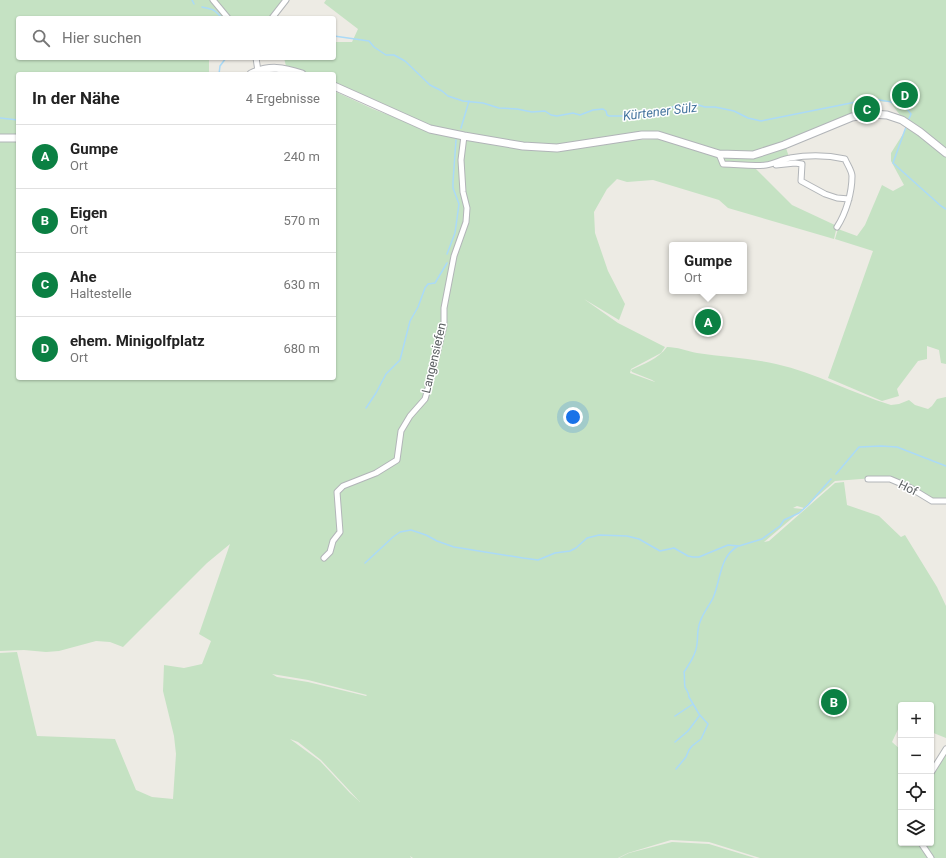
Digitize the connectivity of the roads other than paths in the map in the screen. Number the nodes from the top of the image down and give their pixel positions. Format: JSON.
{"nodes":[{"id":1,"x":213,"y":0,"type":"edge"},
{"id":2,"x":286,"y":0,"type":"edge"},
{"id":3,"x":226,"y":16,"type":"edge"},
{"id":4,"x":274,"y":16,"type":"edge"},
{"id":5,"x":256,"y":60,"type":"edge"},
{"id":6,"x":255,"y":72,"type":"edge"},
{"id":7,"x":258,"y":72,"type":"edge"},
{"id":8,"x":296,"y":72,"type":"edge"},
{"id":9,"x":336,"y":87,"type":"edge"},
{"id":10,"x":464,"y":136,"type":"junction"},
{"id":11,"x":0,"y":138,"type":"edge"},
{"id":12,"x":16,"y":138,"type":"edge"},
{"id":13,"x":946,"y":153,"type":"edge"},
{"id":14,"x":719,"y":154,"type":"junction"},
{"id":15,"x":767,"y":165,"type":"junction"},
{"id":16,"x":849,"y":199,"type":"junction"},
{"id":17,"x":837,"y":227,"type":"dead end"},
{"id":18,"x":868,"y":479,"type":"dead end"},
{"id":19,"x":946,"y":501,"type":"edge"},
{"id":20,"x":324,"y":558,"type":"dead end"},
{"id":21,"x":946,"y":749,"type":"edge"},
{"id":22,"x":934,"y":768,"type":"edge"},
{"id":23,"x":923,"y":846,"type":"edge"},
{"id":24,"x":931,"y":858,"type":"edge"}],
"edges":[{"from":1,"to":3,"type":"street"},
{"from":2,"to":4,"type":"street"},
{"from":5,"to":6,"type":"street"},
{"from":7,"to":8,"type":"main road"},
{"from":9,"to":10,"type":"main road"},
{"from":10,"to":14,"type":"main road"},
{"from":10,"to":20,"type":"street","name":"Langensiefen"},
{"from":11,"to":12,"type":"main road"},
{"from":13,"to":14,"type":"main road"},
{"from":14,"to":15,"type":"street"},
{"from":15,"to":16,"type":"street"},
{"from":15,"to":16,"type":"street"},
{"from":16,"to":17,"type":"street"},
{"from":18,"to":19,"type":"street","name":"Hof"},
{"from":21,"to":22,"type":"street"},
{"from":23,"to":24,"type":"street"}]}
